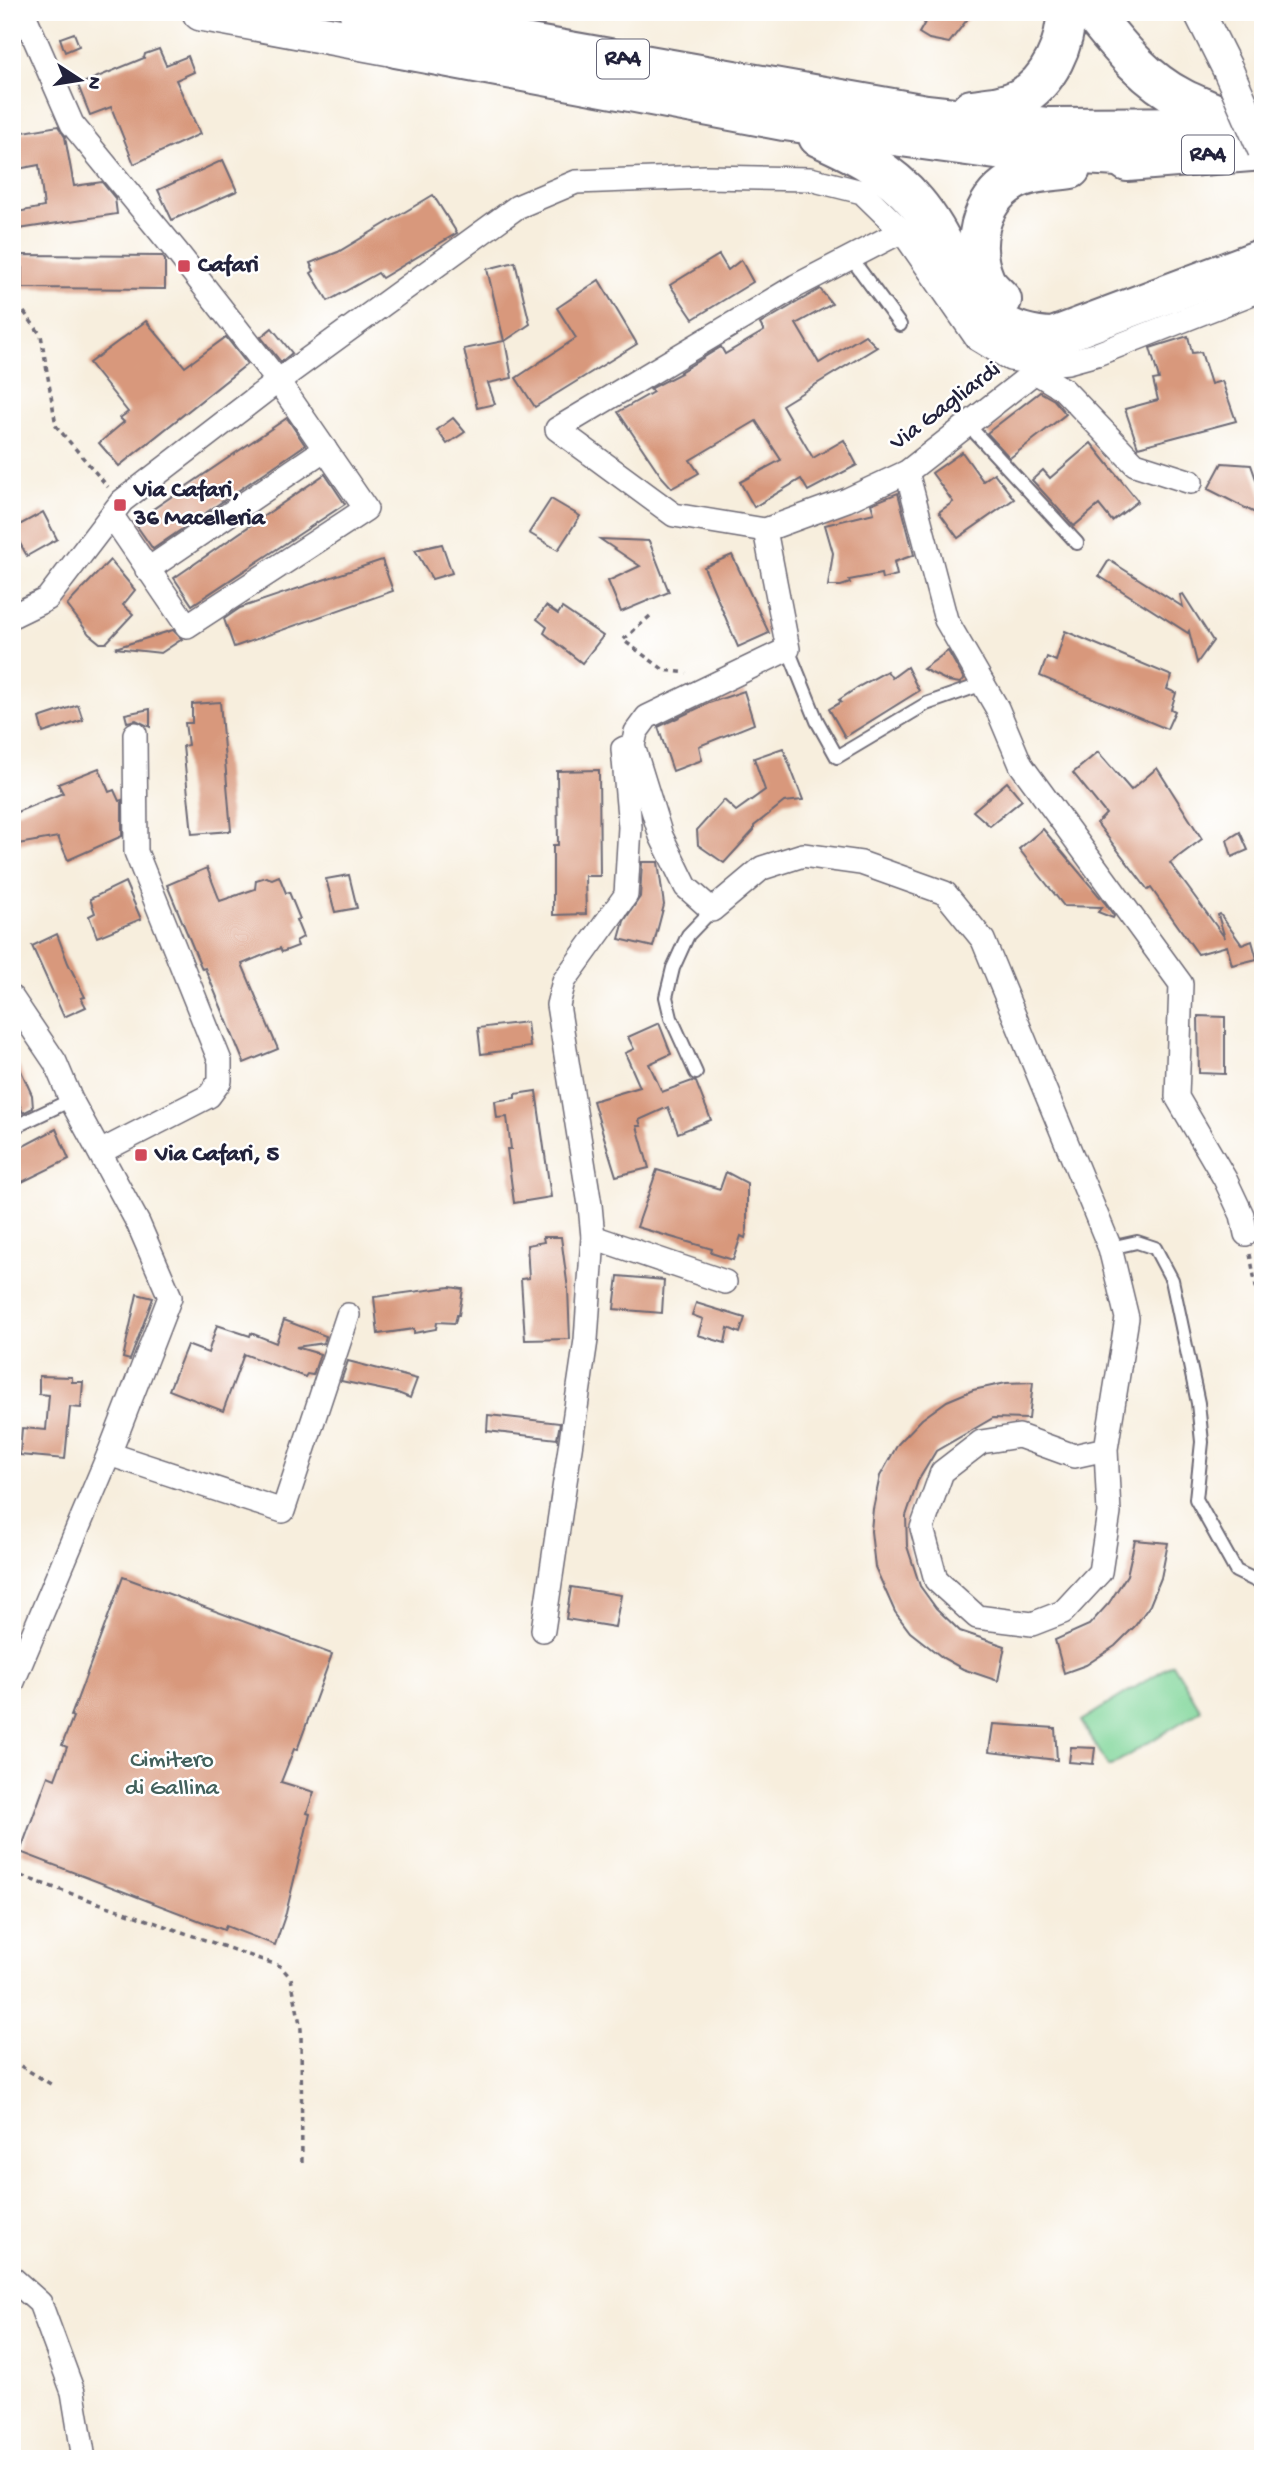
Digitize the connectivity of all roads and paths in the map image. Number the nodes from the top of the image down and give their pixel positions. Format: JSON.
{"nodes":[{"id":1,"x":23,"y":12,"type":"edge"},
{"id":2,"x":201,"y":12,"type":"edge"},
{"id":3,"x":358,"y":12,"type":"edge"},
{"id":4,"x":1066,"y":12,"type":"edge"},
{"id":5,"x":1091,"y":12,"type":"edge"},
{"id":6,"x":1199,"y":12,"type":"edge"},
{"id":7,"x":398,"y":34,"type":"junction"},
{"id":8,"x":926,"y":114,"type":"junction"},
{"id":9,"x":784,"y":121,"type":"junction"},
{"id":10,"x":1256,"y":137,"type":"edge"},
{"id":11,"x":1153,"y":159,"type":"junction"},
{"id":12,"x":902,"y":231,"type":"junction"},
{"id":13,"x":851,"y":258,"type":"junction"},
{"id":14,"x":1263,"y":258,"type":"edge"},
{"id":15,"x":1263,"y":289,"type":"edge"},
{"id":16,"x":12,"y":296,"type":"edge"},
{"id":17,"x":1107,"y":318,"type":"junction"},
{"id":18,"x":900,"y":325,"type":"dead end"},
{"id":19,"x":1040,"y":368,"type":"junction"},
{"id":20,"x":278,"y":381,"type":"junction"},
{"id":21,"x":969,"y":426,"type":"junction"},
{"id":22,"x":325,"y":449,"type":"junction"},
{"id":23,"x":907,"y":472,"type":"junction"},
{"id":24,"x":1191,"y":482,"type":"dead end"},
{"id":25,"x":117,"y":508,"type":"junction"},
{"id":26,"x":765,"y":530,"type":"junction"},
{"id":27,"x":1077,"y":543,"type":"dead end"},
{"id":28,"x":147,"y":570,"type":"junction"},
{"id":29,"x":12,"y":616,"type":"edge"},
{"id":30,"x":650,"y":616,"type":"dead end"},
{"id":31,"x":788,"y":649,"type":"junction"},
{"id":32,"x":983,"y":684,"type":"junction"},
{"id":33,"x":708,"y":686,"type":"junction"},
{"id":34,"x":135,"y":734,"type":"dead end"},
{"id":35,"x":633,"y":746,"type":"junction"},
{"id":36,"x":712,"y":910,"type":"junction"},
{"id":37,"x":12,"y":998,"type":"edge"},
{"id":38,"x":696,"y":1073,"type":"dead end"},
{"id":39,"x":71,"y":1100,"type":"junction"},
{"id":40,"x":12,"y":1128,"type":"edge"},
{"id":41,"x":100,"y":1152,"type":"junction"},
{"id":42,"x":1246,"y":1234,"type":"joint"},
{"id":43,"x":593,"y":1237,"type":"junction"},
{"id":44,"x":1110,"y":1248,"type":"junction"},
{"id":45,"x":725,"y":1282,"type":"dead end"},
{"id":46,"x":1263,"y":1300,"type":"edge"},
{"id":47,"x":348,"y":1315,"type":"dead end"},
{"id":48,"x":1106,"y":1449,"type":"junction"},
{"id":49,"x":109,"y":1454,"type":"junction"},
{"id":50,"x":1263,"y":1584,"type":"edge"},
{"id":51,"x":543,"y":1630,"type":"dead end"},
{"id":52,"x":12,"y":1684,"type":"edge"},
{"id":53,"x":12,"y":1872,"type":"edge"},
{"id":54,"x":12,"y":2061,"type":"edge"},
{"id":55,"x":54,"y":2086,"type":"dead end"},
{"id":56,"x":302,"y":2166,"type":"dead end"},
{"id":57,"x":12,"y":2278,"type":"edge"},
{"id":58,"x":84,"y":2459,"type":"edge"}],
"edges":[{"from":1,"to":20,"type":"street"},
{"from":2,"to":7,"type":"main road"},
{"from":3,"to":7,"type":"main road"},
{"from":4,"to":8,"type":"highway"},
{"from":5,"to":10,"type":"highway"},
{"from":6,"to":10,"type":"street","bridge":true},
{"from":7,"to":8,"type":"highway","number":"RA4"},
{"from":7,"to":9,"type":"highway","number":"RA4"},
{"from":8,"to":10,"type":"highway","number":"RA4"},
{"from":9,"to":11,"type":"highway","number":"RA4"},
{"from":9,"to":17,"type":"highway"},
{"from":10,"to":11,"type":"highway","number":"RA4"},
{"from":11,"to":17,"type":"highway"},
{"from":12,"to":13,"type":"street"},
{"from":12,"to":19,"type":"street"},
{"from":12,"to":20,"type":"street"},
{"from":13,"to":18,"type":"lane"},
{"from":13,"to":26,"type":"street","name":"Via Gagliardi"},
{"from":14,"to":17,"type":"highway"},
{"from":15,"to":19,"type":"street"},
{"from":16,"to":25,"type":"path"},
{"from":19,"to":21,"type":"street","name":"Via Gagliardi"},
{"from":19,"to":24,"type":"street"},
{"from":20,"to":22,"type":"street"},
{"from":20,"to":25,"type":"street"},
{"from":21,"to":23,"type":"street","name":"Via Gagliardi"},
{"from":21,"to":27,"type":"lane"},
{"from":22,"to":28,"type":"street"},
{"from":22,"to":28,"type":"street"},
{"from":23,"to":26,"type":"street","name":"Via Gagliardi"},
{"from":23,"to":32,"type":"street"},
{"from":25,"to":28,"type":"street"},
{"from":25,"to":29,"type":"street"},
{"from":26,"to":31,"type":"street"},
{"from":30,"to":33,"type":"path"},
{"from":31,"to":32,"type":"lane"},
{"from":31,"to":33,"type":"street"},
{"from":32,"to":42,"type":"street"},
{"from":33,"to":35,"type":"street"},
{"from":34,"to":41,"type":"street"},
{"from":35,"to":36,"type":"street"},
{"from":35,"to":43,"type":"street"},
{"from":36,"to":38,"type":"lane"},
{"from":36,"to":44,"type":"street"},
{"from":37,"to":39,"type":"street"},
{"from":39,"to":40,"type":"lane"},
{"from":39,"to":41,"type":"street"},
{"from":41,"to":49,"type":"street"},
{"from":42,"to":46,"type":"path"},
{"from":43,"to":45,"type":"street"},
{"from":43,"to":51,"type":"street"},
{"from":44,"to":48,"type":"street"},
{"from":44,"to":50,"type":"lane"},
{"from":47,"to":49,"type":"street"},
{"from":48,"to":48,"type":"street"},
{"from":49,"to":52,"type":"street"},
{"from":53,"to":56,"type":"path"},
{"from":54,"to":55,"type":"path"},
{"from":57,"to":58,"type":"street"}]}
